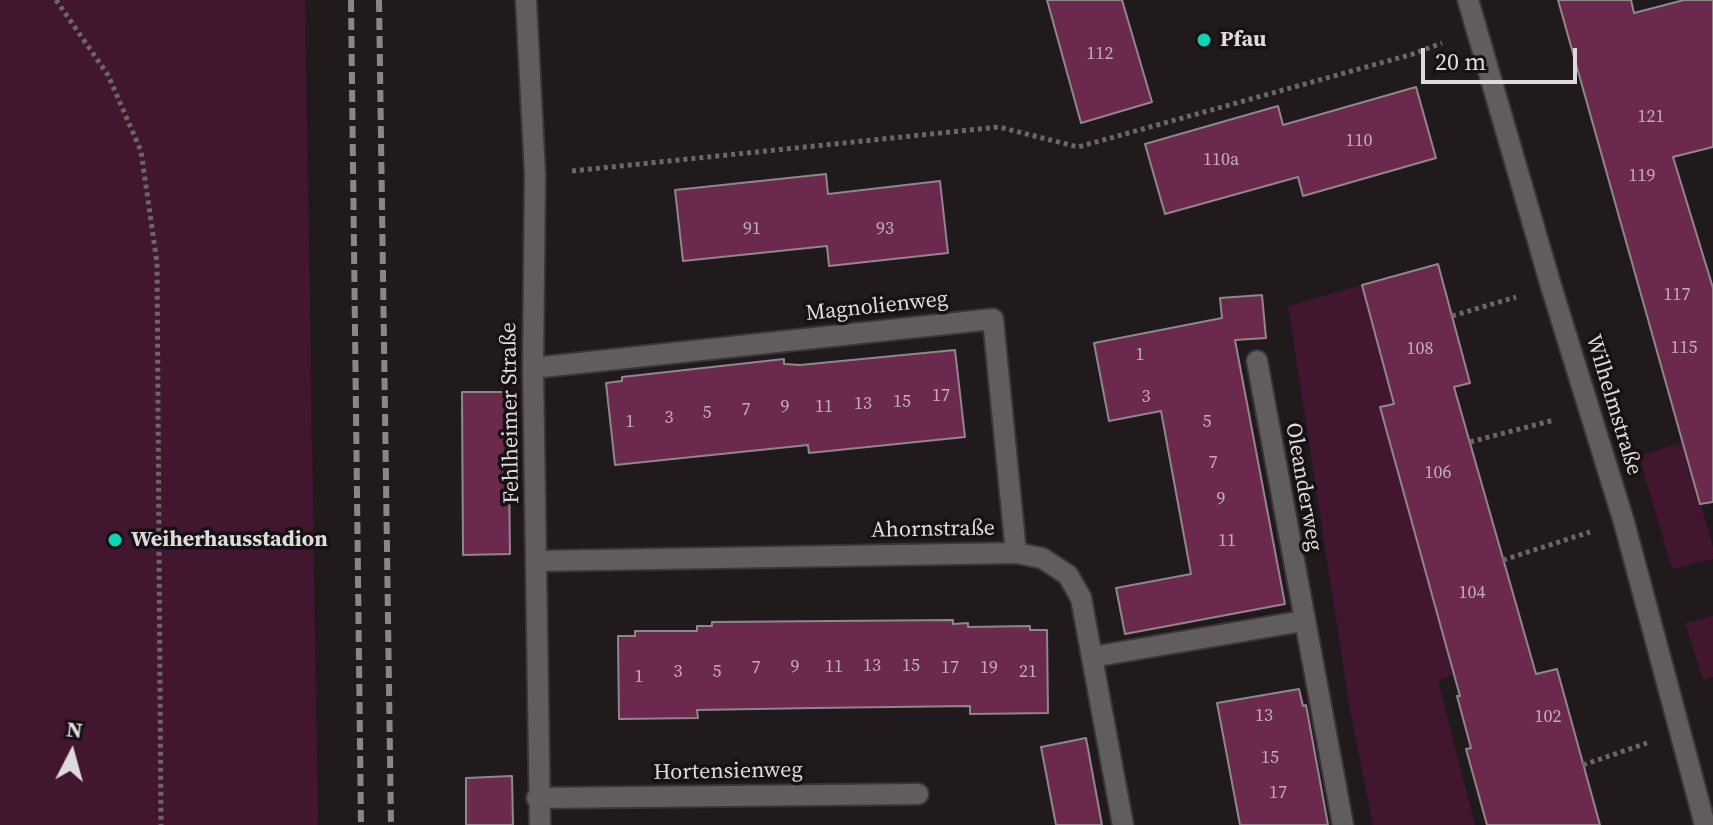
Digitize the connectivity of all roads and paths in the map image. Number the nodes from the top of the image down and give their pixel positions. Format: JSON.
{"nodes":[{"id":1,"x":56,"y":0,"type":"edge"},
{"id":2,"x":526,"y":0,"type":"edge"},
{"id":3,"x":1468,"y":0,"type":"edge"},
{"id":4,"x":1477,"y":30,"type":"junction"},
{"id":5,"x":535,"y":174,"type":"junction"},
{"id":6,"x":1551,"y":286,"type":"junction"},
{"id":7,"x":1452,"y":316,"type":"dead end"},
{"id":8,"x":1257,"y":361,"type":"dead end"},
{"id":9,"x":533,"y":368,"type":"junction"},
{"id":10,"x":1589,"y":410,"type":"junction"},
{"id":11,"x":1470,"y":442,"type":"dead end"},
{"id":12,"x":1624,"y":522,"type":"junction"},
{"id":13,"x":1016,"y":553,"type":"junction"},
{"id":14,"x":1503,"y":560,"type":"dead end"},
{"id":15,"x":536,"y":561,"type":"junction"},
{"id":16,"x":1303,"y":621,"type":"junction"},
{"id":17,"x":1092,"y":657,"type":"junction"},
{"id":18,"x":1679,"y":732,"type":"junction"},
{"id":19,"x":1583,"y":765,"type":"dead end"},
{"id":20,"x":918,"y":794,"type":"dead end"},
{"id":21,"x":537,"y":798,"type":"junction"},
{"id":22,"x":161,"y":825,"type":"edge"},
{"id":23,"x":540,"y":825,"type":"edge"},
{"id":24,"x":1123,"y":825,"type":"edge"},
{"id":25,"x":1343,"y":825,"type":"edge"},
{"id":26,"x":1705,"y":825,"type":"edge"}],
"edges":[{"from":1,"to":22,"type":"path"},
{"from":2,"to":5,"type":"street","name":"Fehlheimer Straße"},
{"from":3,"to":4,"type":"street","name":"Wilhelmstraße"},
{"from":4,"to":5,"type":"path"},
{"from":4,"to":6,"type":"street","name":"Wilhelmstraße"},
{"from":5,"to":9,"type":"street","name":"Fehlheimer Straße"},
{"from":6,"to":7,"type":"path"},
{"from":6,"to":10,"type":"street","name":"Wilhelmstraße"},
{"from":8,"to":16,"type":"street","name":"Oleanderweg"},
{"from":9,"to":13,"type":"street","name":"Magnolienweg"},
{"from":9,"to":15,"type":"street","name":"Fehlheimer Straße"},
{"from":10,"to":11,"type":"path"},
{"from":10,"to":12,"type":"street","name":"Wilhelmstraße"},
{"from":12,"to":14,"type":"path"},
{"from":12,"to":18,"type":"street","name":"Wilhelmstraße"},
{"from":13,"to":15,"type":"street","name":"Ahornstraße"},
{"from":13,"to":17,"type":"street","name":"Ahornstraße"},
{"from":15,"to":21,"type":"street","name":"Fehlheimer Straße"},
{"from":16,"to":17,"type":"street"},
{"from":16,"to":25,"type":"street","name":"Oleanderweg"},
{"from":17,"to":24,"type":"street","name":"Ahornstraße"},
{"from":18,"to":19,"type":"path"},
{"from":18,"to":26,"type":"street","name":"Wilhelmstraße"},
{"from":20,"to":21,"type":"street","name":"Hortensienweg"},
{"from":21,"to":23,"type":"street","name":"Fehlheimer Straße"}]}
